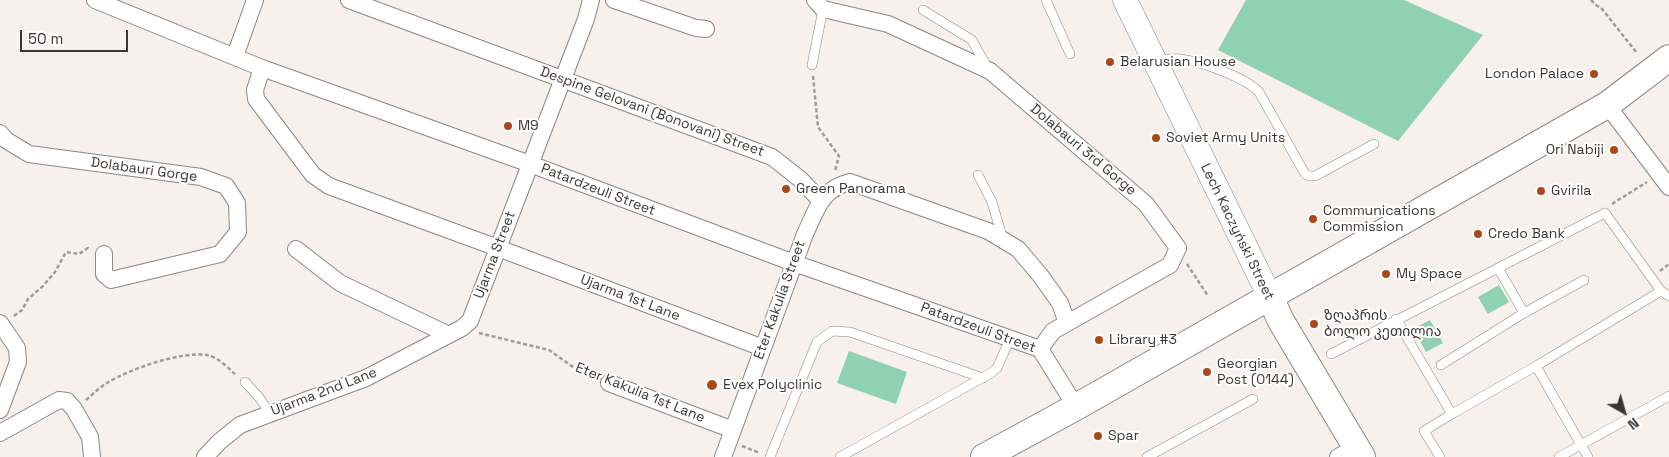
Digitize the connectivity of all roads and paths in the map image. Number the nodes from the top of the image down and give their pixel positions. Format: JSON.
{"nodes":[{"id":1,"x":95,"y":0,"type":"edge"},
{"id":2,"x":255,"y":0,"type":"edge"},
{"id":3,"x":349,"y":0,"type":"edge"},
{"id":4,"x":590,"y":0,"type":"edge"},
{"id":5,"x":614,"y":0,"type":"edge"},
{"id":6,"x":1046,"y":0,"type":"edge"},
{"id":7,"x":1125,"y":0,"type":"edge"},
{"id":8,"x":1592,"y":0,"type":"edge"},
{"id":9,"x":819,"y":5,"type":"edge"},
{"id":10,"x":923,"y":10,"type":"dead end"},
{"id":11,"x":706,"y":29,"type":"dead end"},
{"id":12,"x":1070,"y":54,"type":"dead end"},
{"id":13,"x":1637,"y":54,"type":"dead end"},
{"id":14,"x":235,"y":56,"type":"junction"},
{"id":15,"x":1669,"y":58,"type":"edge"},
{"id":16,"x":1154,"y":61,"type":"junction"},
{"id":17,"x":812,"y":65,"type":"joint"},
{"id":18,"x":262,"y":68,"type":"junction"},
{"id":19,"x":990,"y":72,"type":"junction"},
{"id":20,"x":562,"y":79,"type":"junction"},
{"id":21,"x":1607,"y":105,"type":"junction"},
{"id":22,"x":0,"y":133,"type":"edge"},
{"id":23,"x":1374,"y":144,"type":"dead end"},
{"id":24,"x":530,"y":164,"type":"junction"},
{"id":25,"x":978,"y":175,"type":"dead end"},
{"id":26,"x":1652,"y":179,"type":"dead end"},
{"id":27,"x":1669,"y":187,"type":"edge"},
{"id":28,"x":825,"y":196,"type":"junction"},
{"id":29,"x":1616,"y":229,"type":"junction"},
{"id":30,"x":1003,"y":240,"type":"junction"},
{"id":31,"x":498,"y":248,"type":"junction"},
{"id":32,"x":1178,"y":248,"type":"junction"},
{"id":33,"x":296,"y":249,"type":"dead end"},
{"id":34,"x":104,"y":254,"type":"joint"},
{"id":35,"x":794,"y":263,"type":"junction"},
{"id":36,"x":1498,"y":268,"type":"junction"},
{"id":37,"x":1584,"y":280,"type":"dead end"},
{"id":38,"x":1665,"y":294,"type":"edge"},
{"id":39,"x":1208,"y":296,"type":"dead end"},
{"id":40,"x":1270,"y":296,"type":"junction"},
{"id":41,"x":1524,"y":313,"type":"junction"},
{"id":42,"x":1396,"y":319,"type":"junction"},
{"id":43,"x":0,"y":323,"type":"edge"},
{"id":44,"x":1068,"y":323,"type":"junction"},
{"id":45,"x":456,"y":332,"type":"junction"},
{"id":46,"x":1010,"y":339,"type":"junction"},
{"id":47,"x":763,"y":348,"type":"junction"},
{"id":48,"x":1040,"y":349,"type":"junction"},
{"id":49,"x":1331,"y":354,"type":"dead end"},
{"id":50,"x":1441,"y":365,"type":"dead end"},
{"id":51,"x":1536,"y":366,"type":"junction"},
{"id":52,"x":983,"y":378,"type":"junction"},
{"id":53,"x":245,"y":382,"type":"joint"},
{"id":54,"x":609,"y":383,"type":"joint"},
{"id":55,"x":1669,"y":396,"type":"edge"},
{"id":56,"x":1253,"y":399,"type":"dead end"},
{"id":57,"x":1076,"y":407,"type":"junction"},
{"id":58,"x":74,"y":409,"type":"junction"},
{"id":59,"x":0,"y":410,"type":"edge"},
{"id":60,"x":270,"y":413,"type":"junction"},
{"id":61,"x":1452,"y":414,"type":"junction"},
{"id":62,"x":0,"y":434,"type":"edge"},
{"id":63,"x":731,"y":435,"type":"junction"},
{"id":64,"x":1581,"y":443,"type":"junction"},
{"id":65,"x":1352,"y":454,"type":"edge"},
{"id":66,"x":766,"y":455,"type":"edge"},
{"id":67,"x":92,"y":457,"type":"edge"},
{"id":68,"x":206,"y":457,"type":"edge"},
{"id":69,"x":723,"y":457,"type":"edge"},
{"id":70,"x":840,"y":457,"type":"edge"},
{"id":71,"x":984,"y":457,"type":"edge"},
{"id":72,"x":1147,"y":457,"type":"edge"},
{"id":73,"x":1440,"y":457,"type":"edge"},
{"id":74,"x":1559,"y":457,"type":"edge"},
{"id":75,"x":1588,"y":457,"type":"edge"}],
"edges":[{"from":1,"to":14,"type":"street","name":"Patardzeuli Street"},
{"from":2,"to":14,"type":"street"},
{"from":3,"to":20,"type":"street","name":"Despine Gelovani (Bonovani) Street"},
{"from":4,"to":20,"type":"street","name":"Ujarma Street"},
{"from":5,"to":11,"type":"street"},
{"from":6,"to":12,"type":"lane"},
{"from":7,"to":16,"type":"main road","name":"Lech Kaczyński Street"},
{"from":8,"to":13,"type":"path"},
{"from":9,"to":17,"type":"lane"},
{"from":9,"to":19,"type":"street","name":"Dolabauri 3rd Gorge"},
{"from":10,"to":19,"type":"lane"},
{"from":14,"to":18,"type":"street","name":"Patardzeuli Street"},
{"from":15,"to":21,"type":"main road"},
{"from":16,"to":23,"type":"lane"},
{"from":16,"to":40,"type":"main road","name":"Lech Kaczyński Street"},
{"from":17,"to":28,"type":"path"},
{"from":18,"to":24,"type":"street","name":"Patardzeuli Street"},
{"from":18,"to":31,"type":"street","name":"Ujarma 1st Lane"},
{"from":19,"to":32,"type":"street","name":"Dolabauri 3rd Gorge"},
{"from":20,"to":24,"type":"street","name":"Ujarma Street"},
{"from":20,"to":28,"type":"street","name":"Despine Gelovani (Bonovani) Street"},
{"from":21,"to":27,"type":"street"},
{"from":21,"to":40,"type":"main road"},
{"from":22,"to":34,"type":"street","name":"Dolabauri Gorge"},
{"from":24,"to":31,"type":"street","name":"Ujarma Street"},
{"from":24,"to":35,"type":"street","name":"Patardzeuli Street"},
{"from":25,"to":30,"type":"lane"},
{"from":26,"to":29,"type":"path"},
{"from":28,"to":30,"type":"street"},
{"from":28,"to":35,"type":"street","name":"Eter Kakulia Street"},
{"from":29,"to":36,"type":"lane"},
{"from":29,"to":38,"type":"lane"},
{"from":30,"to":44,"type":"street"},
{"from":31,"to":45,"type":"street","name":"Ujarma Street"},
{"from":31,"to":47,"type":"street","name":"Ujarma 1st Lane"},
{"from":32,"to":39,"type":"path"},
{"from":32,"to":44,"type":"street"},
{"from":33,"to":45,"type":"street"},
{"from":34,"to":43,"type":"path"},
{"from":35,"to":46,"type":"street","name":"Patardzeuli Street"},
{"from":35,"to":47,"type":"street","name":"Eter Kakulia Street"},
{"from":36,"to":41,"type":"lane"},
{"from":36,"to":42,"type":"lane"},
{"from":37,"to":41,"type":"lane"},
{"from":38,"to":51,"type":"lane"},
{"from":40,"to":57,"type":"main road"},
{"from":40,"to":65,"type":"main road","name":"Lech Kaczyński Street"},
{"from":41,"to":50,"type":"lane"},
{"from":42,"to":49,"type":"lane"},
{"from":42,"to":61,"type":"lane"},
{"from":43,"to":59,"type":"street"},
{"from":44,"to":48,"type":"street"},
{"from":45,"to":54,"type":"path","name":"Eter Kakulia 1st Lane"},
{"from":45,"to":60,"type":"street","name":"Ujarma 2nd Lane"},
{"from":46,"to":48,"type":"street","name":"Patardzeuli Street"},
{"from":46,"to":52,"type":"lane"},
{"from":47,"to":63,"type":"street","name":"Eter Kakulia Street"},
{"from":48,"to":57,"type":"street","name":"Patardzeuli Street"},
{"from":51,"to":61,"type":"lane"},
{"from":51,"to":64,"type":"lane"},
{"from":52,"to":66,"type":"lane"},
{"from":52,"to":70,"type":"lane"},
{"from":53,"to":58,"type":"path"},
{"from":53,"to":60,"type":"lane"},
{"from":54,"to":63,"type":"street","name":"Eter Kakulia 1st Lane"},
{"from":55,"to":64,"type":"lane"},
{"from":56,"to":72,"type":"lane"},
{"from":57,"to":71,"type":"main road"},
{"from":58,"to":62,"type":"street"},
{"from":58,"to":67,"type":"street"},
{"from":60,"to":68,"type":"street","name":"Ujarma 2nd Lane"},
{"from":61,"to":73,"type":"lane"},
{"from":63,"to":66,"type":"path"},
{"from":63,"to":69,"type":"street","name":"Eter Kakulia Street"},
{"from":64,"to":74,"type":"lane"},
{"from":64,"to":75,"type":"lane"}]}
